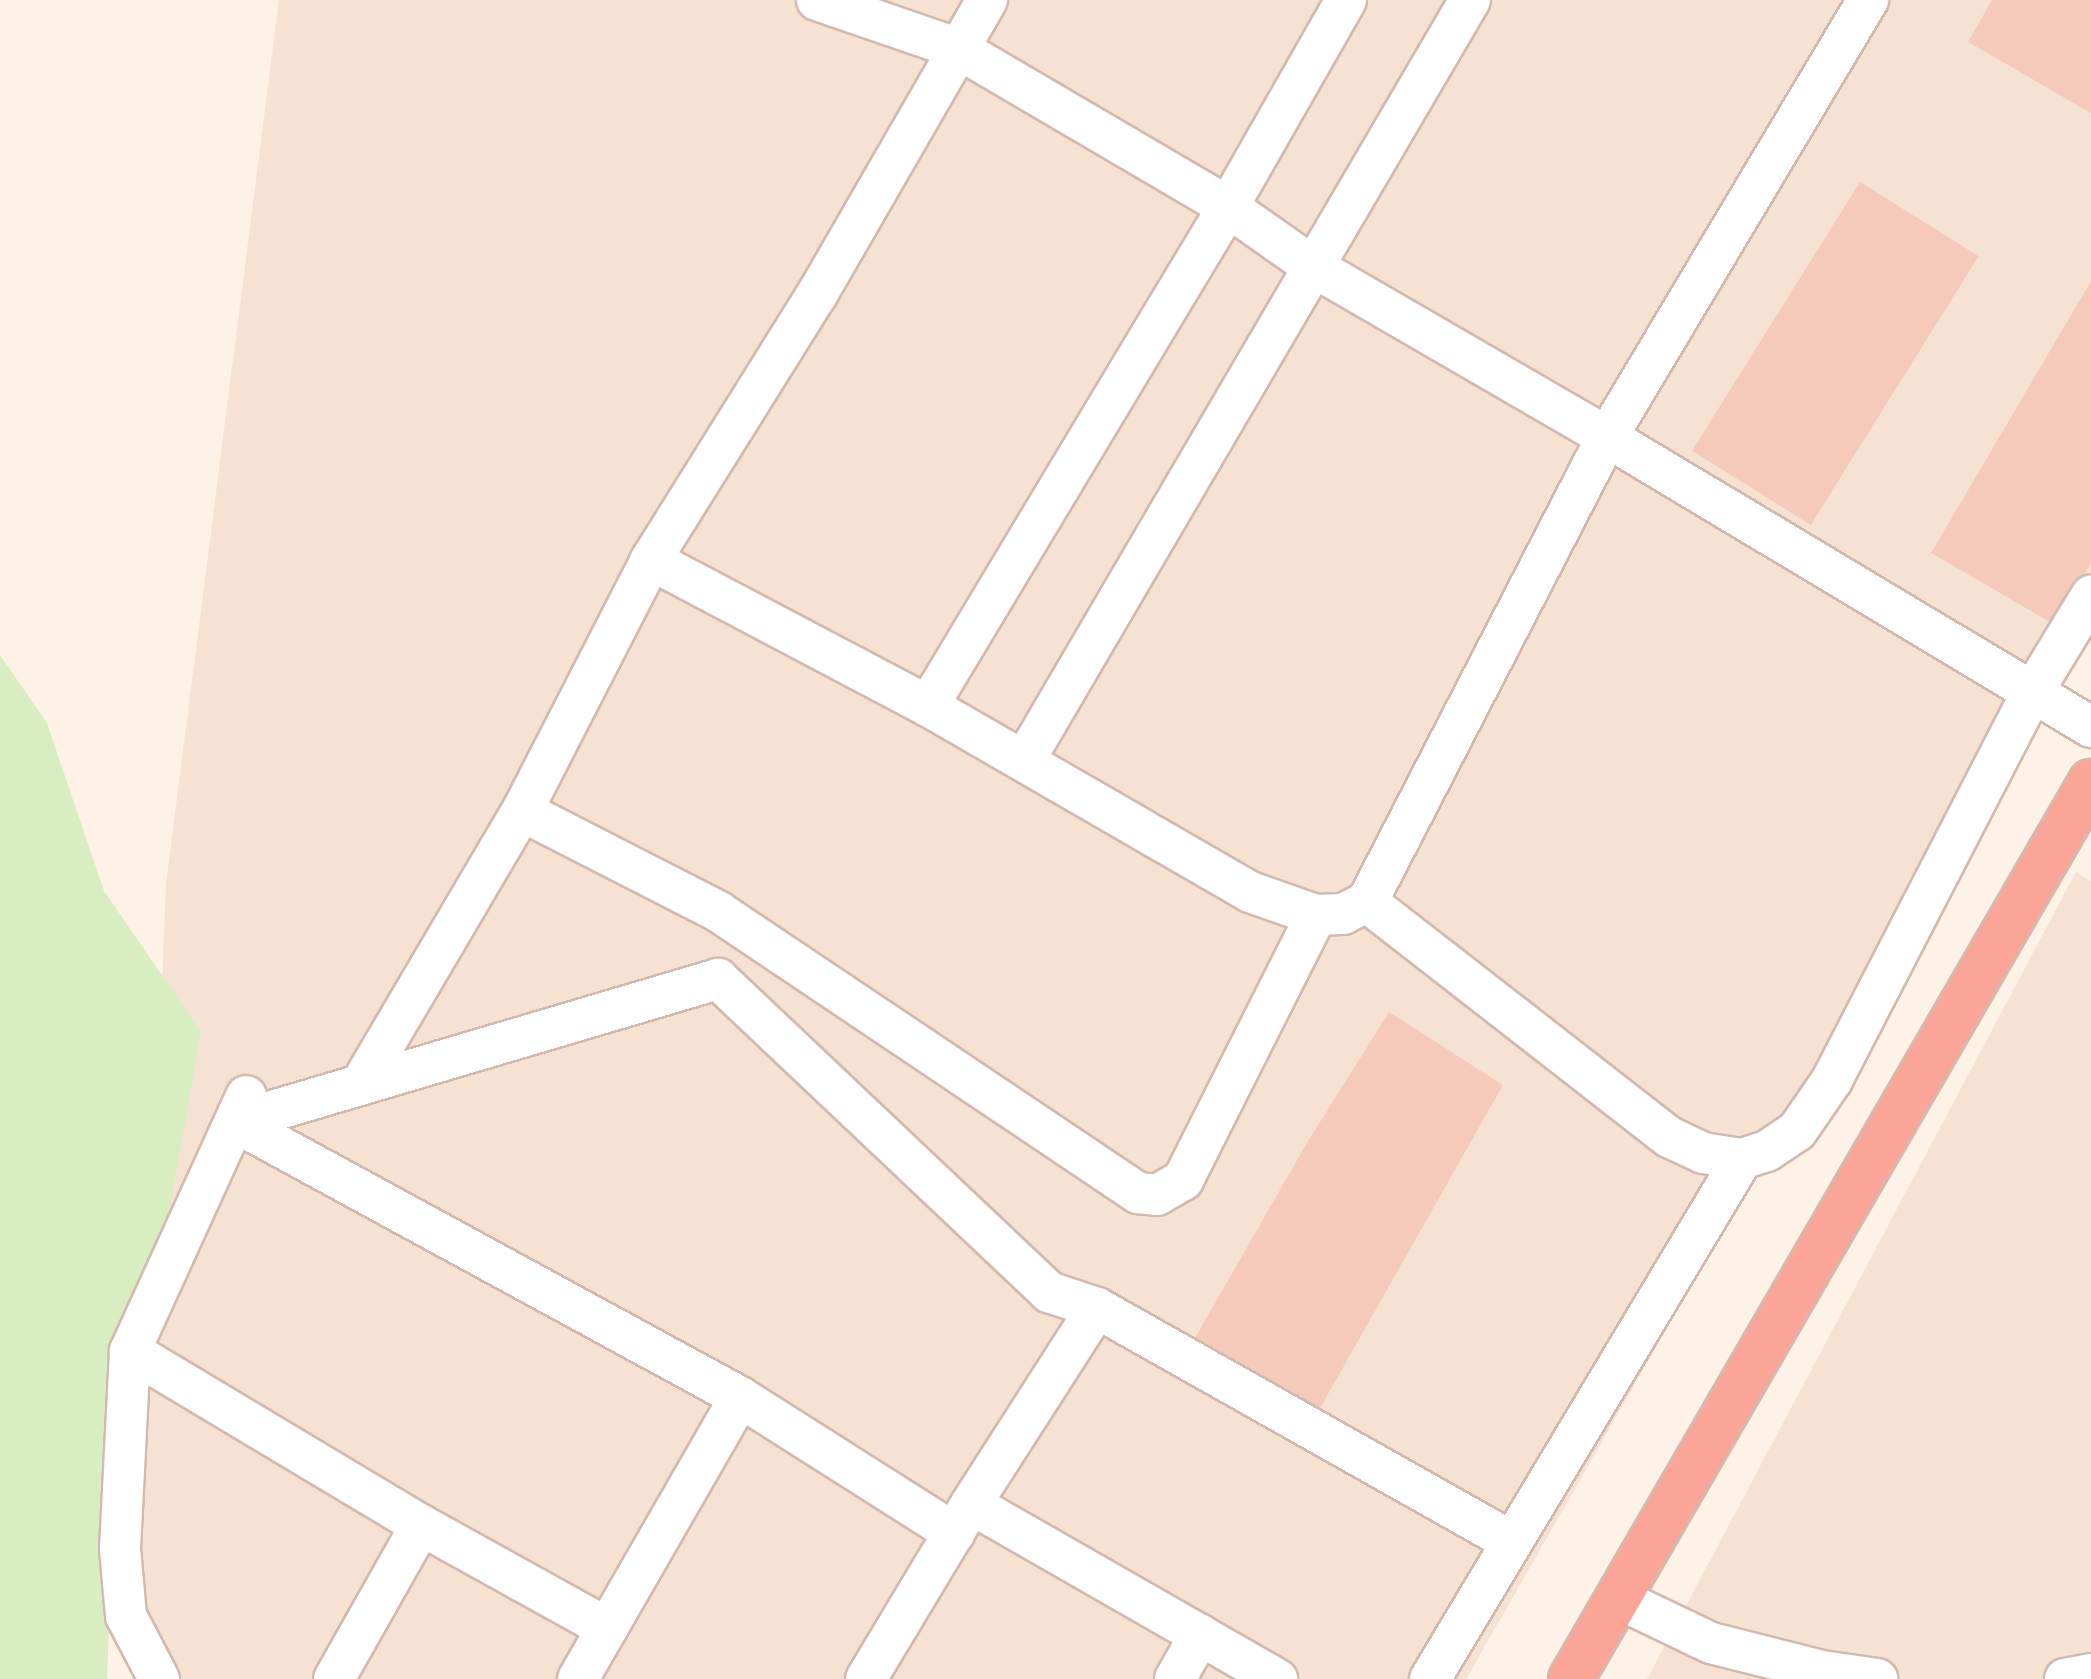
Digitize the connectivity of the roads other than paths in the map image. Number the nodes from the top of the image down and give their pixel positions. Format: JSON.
{"nodes":[{"id":1,"x":817,"y":0,"type":"edge"},
{"id":2,"x":987,"y":0,"type":"edge"},
{"id":3,"x":1346,"y":0,"type":"edge"},
{"id":4,"x":1470,"y":0,"type":"edge"},
{"id":5,"x":1868,"y":0,"type":"edge"},
{"id":6,"x":959,"y":49,"type":"junction"},
{"id":7,"x":1228,"y":207,"type":"junction"},
{"id":8,"x":1312,"y":266,"type":"junction"},
{"id":9,"x":1607,"y":437,"type":"junction"},
{"id":10,"x":651,"y":560,"type":"junction"},
{"id":11,"x":2091,"y":596,"type":"edge"},
{"id":12,"x":2032,"y":693,"type":"junction"},
{"id":13,"x":928,"y":706,"type":"junction"},
{"id":14,"x":2091,"y":727,"type":"edge"},
{"id":15,"x":1024,"y":761,"type":"junction"},
{"id":16,"x":2089,"y":793,"type":"edge"},
{"id":17,"x":522,"y":811,"type":"junction"},
{"id":18,"x":1367,"y":902,"type":"junction"},
{"id":19,"x":1316,"y":915,"type":"junction"},
{"id":20,"x":361,"y":1084,"type":"junction"},
{"id":21,"x":241,"y":1107,"type":"junction"},
{"id":22,"x":1742,"y":1159,"type":"junction"},
{"id":23,"x":1097,"y":1308,"type":"junction"},
{"id":24,"x":130,"y":1351,"type":"junction"},
{"id":25,"x":740,"y":1397,"type":"junction"},
{"id":26,"x":962,"y":1518,"type":"junction"},
{"id":27,"x":421,"y":1525,"type":"junction"},
{"id":28,"x":1512,"y":1542,"type":"junction"},
{"id":29,"x":1617,"y":1598,"type":"junction"},
{"id":30,"x":607,"y":1628,"type":"junction"},
{"id":31,"x":1200,"y":1635,"type":"junction"},
{"id":32,"x":2091,"y":1674,"type":"edge"},
{"id":33,"x":159,"y":1679,"type":"edge"},
{"id":34,"x":334,"y":1679,"type":"edge"},
{"id":35,"x":578,"y":1679,"type":"edge"},
{"id":36,"x":866,"y":1679,"type":"edge"},
{"id":37,"x":1175,"y":1679,"type":"edge"},
{"id":38,"x":1277,"y":1679,"type":"edge"},
{"id":39,"x":1430,"y":1679,"type":"edge"},
{"id":40,"x":1571,"y":1679,"type":"edge"},
{"id":41,"x":1877,"y":1679,"type":"edge"},
{"id":42,"x":2065,"y":1679,"type":"edge"}],
"edges":[{"from":1,"to":6,"type":"street"},
{"from":2,"to":6,"type":"street"},
{"from":3,"to":7,"type":"street"},
{"from":4,"to":8,"type":"street"},
{"from":5,"to":9,"type":"street"},
{"from":6,"to":7,"type":"street"},
{"from":6,"to":10,"type":"street"},
{"from":7,"to":8,"type":"street"},
{"from":7,"to":13,"type":"street"},
{"from":8,"to":9,"type":"street"},
{"from":8,"to":15,"type":"street"},
{"from":9,"to":12,"type":"street"},
{"from":9,"to":18,"type":"street"},
{"from":10,"to":13,"type":"street"},
{"from":10,"to":17,"type":"street"},
{"from":11,"to":12,"type":"street"},
{"from":12,"to":14,"type":"street"},
{"from":12,"to":22,"type":"street"},
{"from":13,"to":15,"type":"street"},
{"from":15,"to":19,"type":"street"},
{"from":16,"to":29,"type":"highway"},
{"from":17,"to":19,"type":"street"},
{"from":17,"to":20,"type":"street"},
{"from":18,"to":19,"type":"street"},
{"from":18,"to":22,"type":"street"},
{"from":20,"to":21,"type":"street"},
{"from":20,"to":23,"type":"street"},
{"from":21,"to":24,"type":"street"},
{"from":21,"to":25,"type":"street"},
{"from":22,"to":28,"type":"street"},
{"from":23,"to":26,"type":"street"},
{"from":23,"to":28,"type":"street"},
{"from":24,"to":27,"type":"street"},
{"from":24,"to":33,"type":"street"},
{"from":25,"to":26,"type":"street"},
{"from":25,"to":30,"type":"street"},
{"from":26,"to":31,"type":"street"},
{"from":26,"to":36,"type":"street"},
{"from":27,"to":30,"type":"street"},
{"from":27,"to":34,"type":"street"},
{"from":28,"to":39,"type":"street"},
{"from":29,"to":40,"type":"highway"},
{"from":29,"to":41,"type":"street"},
{"from":30,"to":35,"type":"street"},
{"from":31,"to":37,"type":"street"},
{"from":31,"to":38,"type":"street"},
{"from":32,"to":42,"type":"street"}]}
